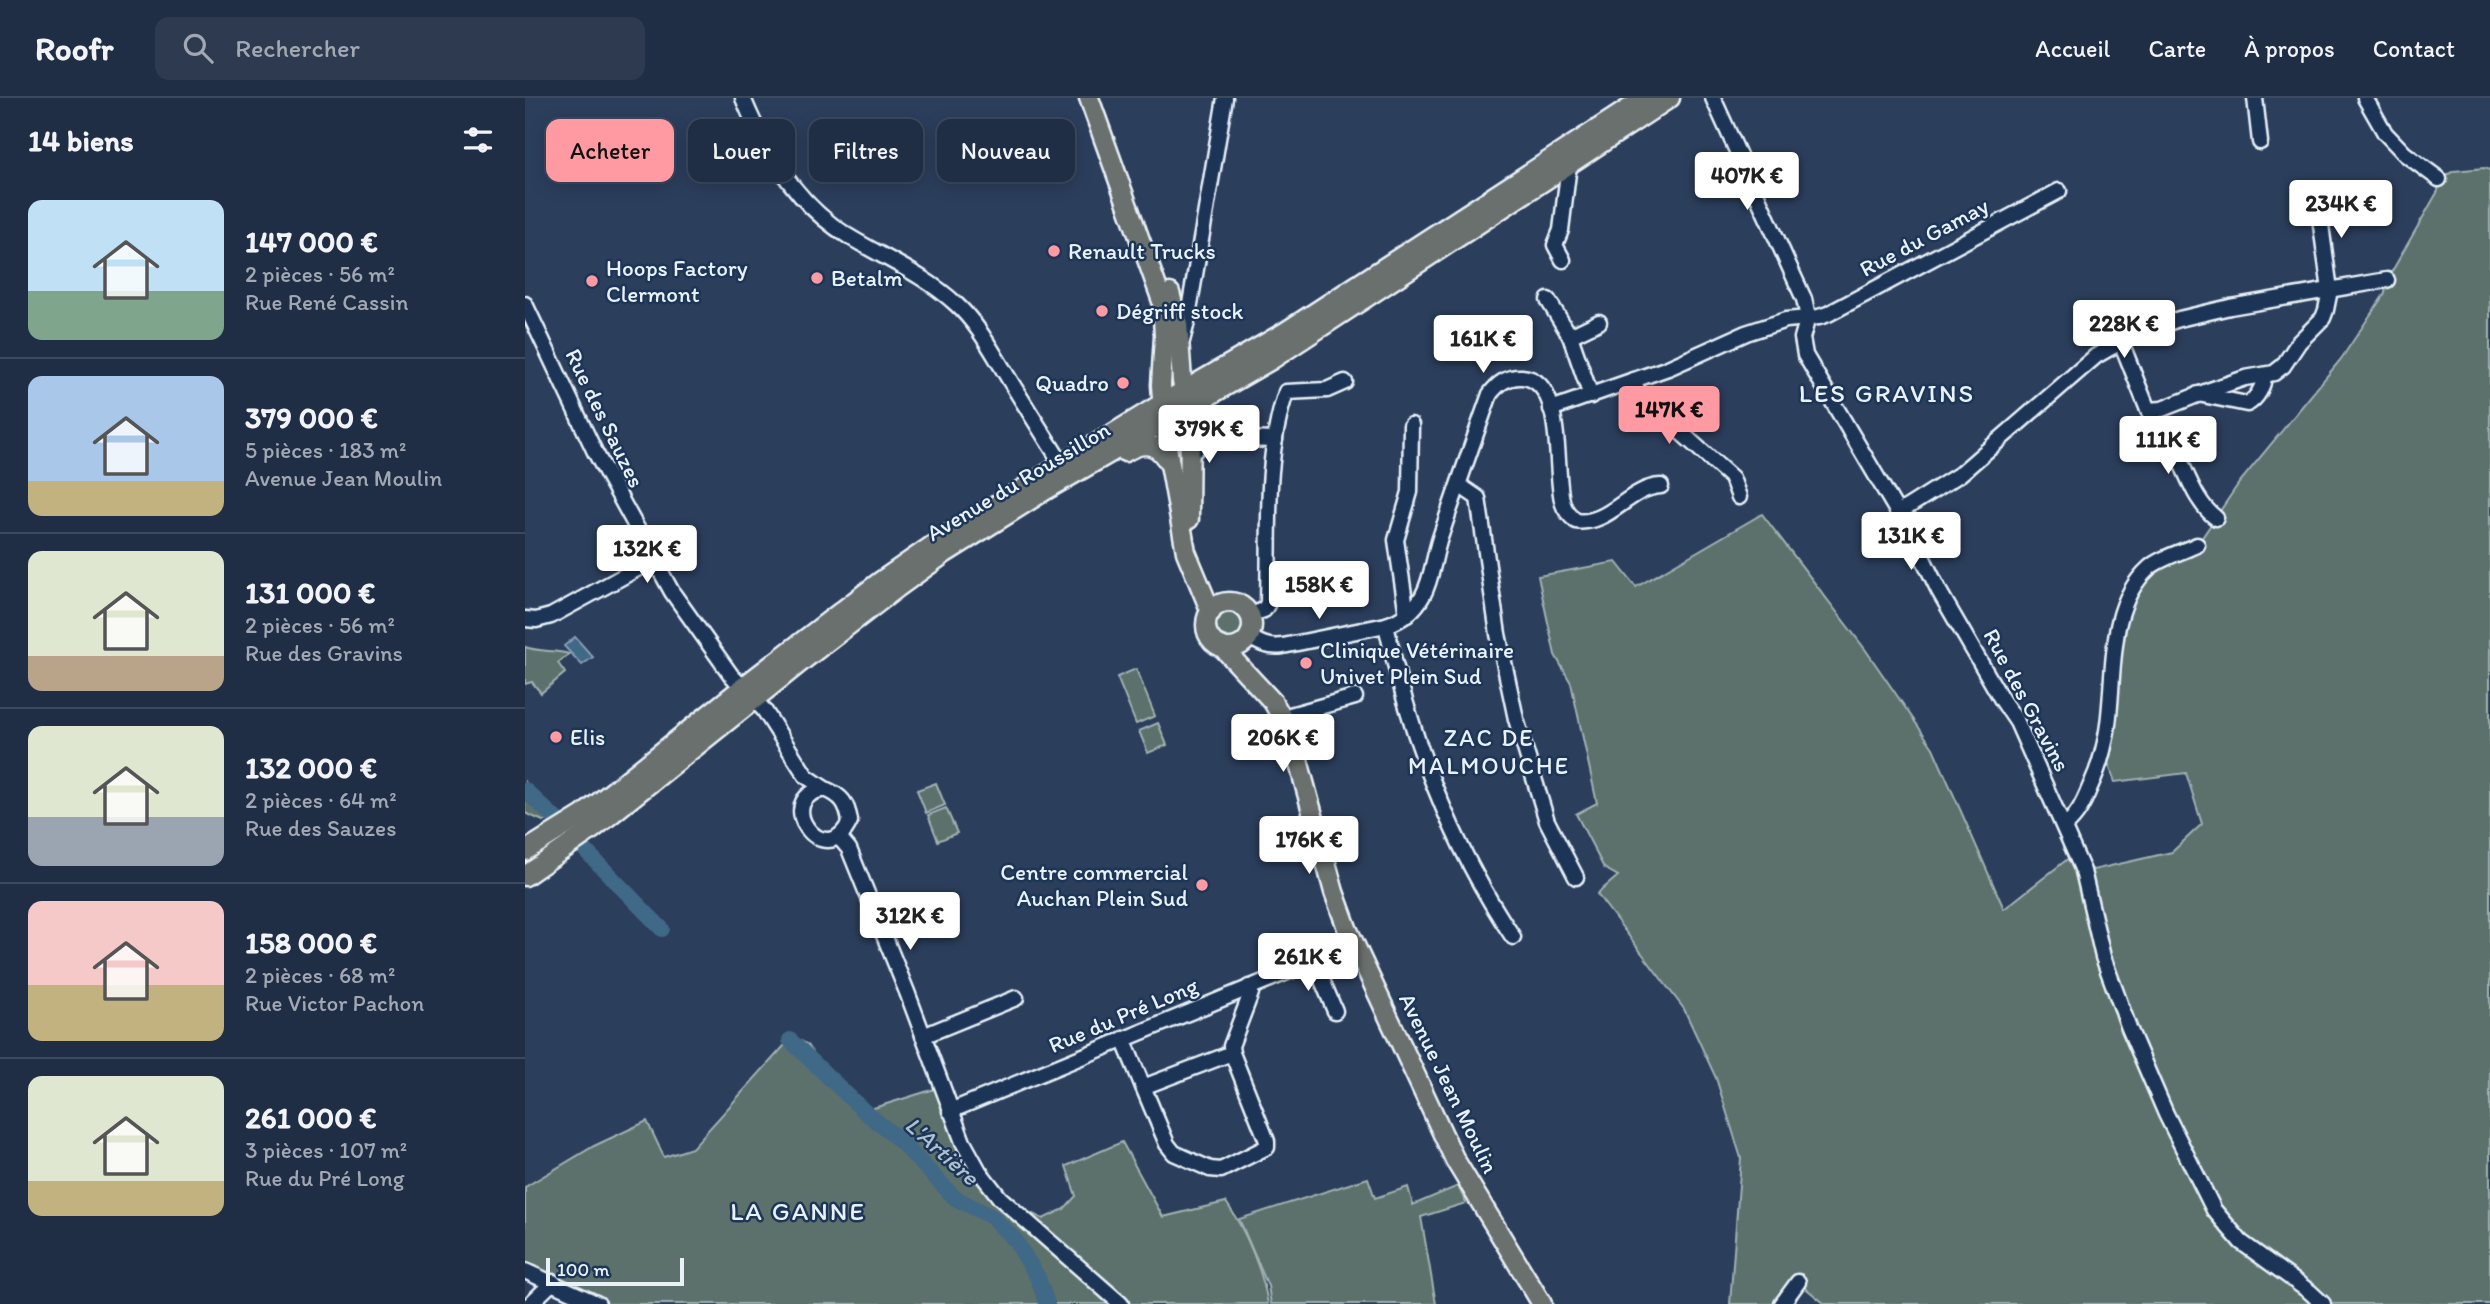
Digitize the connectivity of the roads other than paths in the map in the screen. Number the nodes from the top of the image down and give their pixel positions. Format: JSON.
{"nodes":[{"id":1,"x":743,"y":98,"type":"edge"},
{"id":2,"x":1089,"y":98,"type":"edge"},
{"id":3,"x":1099,"y":98,"type":"edge"},
{"id":4,"x":1225,"y":98,"type":"edge"},
{"id":5,"x":1645,"y":98,"type":"edge"},
{"id":6,"x":1670,"y":98,"type":"edge"},
{"id":7,"x":1713,"y":98,"type":"edge"},
{"id":8,"x":2255,"y":98,"type":"edge"},
{"id":9,"x":2365,"y":98,"type":"edge"},
{"id":10,"x":2260,"y":142,"type":"dead end"},
{"id":11,"x":1569,"y":165,"type":"junction"},
{"id":12,"x":2439,"y":178,"type":"dead end"},
{"id":13,"x":2059,"y":191,"type":"dead end"},
{"id":14,"x":2364,"y":199,"type":"dead end"},
{"id":15,"x":1563,"y":260,"type":"dead end"},
{"id":16,"x":2387,"y":280,"type":"dead end"},
{"id":17,"x":2330,"y":290,"type":"junction"},
{"id":18,"x":1548,"y":300,"type":"dead end"},
{"id":19,"x":525,"y":304,"type":"edge"},
{"id":20,"x":1808,"y":317,"type":"junction"},
{"id":21,"x":1599,"y":322,"type":"dead end"},
{"id":22,"x":1177,"y":323,"type":"junction"},
{"id":23,"x":1570,"y":336,"type":"junction"},
{"id":24,"x":2121,"y":342,"type":"junction"},
{"id":25,"x":1180,"y":346,"type":"junction"},
{"id":26,"x":2264,"y":375,"type":"junction"},
{"id":27,"x":1210,"y":376,"type":"junction"},
{"id":28,"x":1633,"y":380,"type":"junction"},
{"id":29,"x":1345,"y":382,"type":"dead end"},
{"id":30,"x":2198,"y":394,"type":"junction"},
{"id":31,"x":1591,"y":396,"type":"junction"},
{"id":32,"x":1186,"y":400,"type":"junction"},
{"id":33,"x":1551,"y":409,"type":"junction"},
{"id":34,"x":2148,"y":410,"type":"junction"},
{"id":35,"x":1162,"y":413,"type":"junction"},
{"id":36,"x":1411,"y":425,"type":"dead end"},
{"id":37,"x":1275,"y":440,"type":"junction"},
{"id":38,"x":1123,"y":450,"type":"junction"},
{"id":39,"x":1190,"y":455,"type":"junction"},
{"id":40,"x":1062,"y":464,"type":"junction"},
{"id":41,"x":1173,"y":470,"type":"junction"},
{"id":42,"x":1459,"y":485,"type":"junction"},
{"id":43,"x":1661,"y":486,"type":"dead end"},
{"id":44,"x":1739,"y":497,"type":"dead end"},
{"id":45,"x":1000,"y":510,"type":"junction"},
{"id":46,"x":1898,"y":513,"type":"junction"},
{"id":47,"x":2216,"y":518,"type":"dead end"},
{"id":48,"x":967,"y":531,"type":"junction"},
{"id":49,"x":2197,"y":545,"type":"dead end"},
{"id":50,"x":653,"y":559,"type":"junction"},
{"id":51,"x":1217,"y":607,"type":"junction"},
{"id":52,"x":1250,"y":615,"type":"junction"},
{"id":53,"x":1407,"y":615,"type":"junction"},
{"id":54,"x":525,"y":618,"type":"edge"},
{"id":55,"x":1386,"y":625,"type":"junction"},
{"id":56,"x":1246,"y":640,"type":"junction"},
{"id":57,"x":1221,"y":646,"type":"junction"},
{"id":58,"x":1255,"y":681,"type":"junction"},
{"id":59,"x":748,"y":694,"type":"junction"},
{"id":60,"x":1355,"y":697,"type":"dead end"},
{"id":61,"x":1283,"y":717,"type":"junction"},
{"id":62,"x":806,"y":776,"type":"junction"},
{"id":63,"x":825,"y":789,"type":"junction"},
{"id":64,"x":808,"y":795,"type":"junction"},
{"id":65,"x":2064,"y":827,"type":"junction"},
{"id":66,"x":839,"y":837,"type":"junction"},
{"id":67,"x":546,"y":840,"type":"junction"},
{"id":68,"x":525,"y":851,"type":"edge"},
{"id":69,"x":525,"y":861,"type":"edge"},
{"id":70,"x":525,"y":876,"type":"edge"},
{"id":71,"x":1576,"y":877,"type":"dead end"},
{"id":72,"x":1513,"y":937,"type":"dead end"},
{"id":73,"x":1353,"y":941,"type":"junction"},
{"id":74,"x":1314,"y":961,"type":"junction"},
{"id":75,"x":1249,"y":987,"type":"junction"},
{"id":76,"x":1016,"y":998,"type":"dead end"},
{"id":77,"x":1335,"y":1011,"type":"dead end"},
{"id":78,"x":923,"y":1036,"type":"junction"},
{"id":79,"x":1123,"y":1040,"type":"junction"},
{"id":80,"x":1232,"y":1053,"type":"junction"},
{"id":81,"x":1143,"y":1087,"type":"junction"},
{"id":82,"x":950,"y":1111,"type":"junction"},
{"id":83,"x":525,"y":1271,"type":"edge"},
{"id":84,"x":553,"y":1282,"type":"junction"},
{"id":85,"x":1798,"y":1282,"type":"dead end"},
{"id":86,"x":530,"y":1304,"type":"edge"},
{"id":87,"x":598,"y":1304,"type":"edge"},
{"id":88,"x":1121,"y":1304,"type":"edge"},
{"id":89,"x":1542,"y":1304,"type":"edge"},
{"id":90,"x":1782,"y":1304,"type":"edge"},
{"id":91,"x":2323,"y":1304,"type":"edge"}],
"edges":[{"from":1,"to":40,"type":"street"},
{"from":2,"to":22,"type":"main road"},
{"from":3,"to":22,"type":"main road"},
{"from":4,"to":22,"type":"street"},
{"from":5,"to":27,"type":"main road","name":"Avenue du Roussillon"},
{"from":6,"to":11,"type":"main road","name":"Avenue du Roussillon"},
{"from":7,"to":20,"type":"street","name":"Rue des Gravins"},
{"from":8,"to":10,"type":"street"},
{"from":9,"to":12,"type":"street"},
{"from":11,"to":15,"type":"street"},
{"from":11,"to":32,"type":"main road","name":"Avenue du Roussillon"},
{"from":13,"to":20,"type":"street","name":"Rue du Gamay"},
{"from":14,"to":17,"type":"street"},
{"from":16,"to":17,"type":"street"},
{"from":17,"to":24,"type":"street"},
{"from":17,"to":26,"type":"street"},
{"from":18,"to":23,"type":"street"},
{"from":19,"to":50,"type":"street","name":"Rue des Sauzes"},
{"from":20,"to":28,"type":"street","name":"Rue du Gamay"},
{"from":20,"to":46,"type":"street","name":"Rue des Gravins"},
{"from":21,"to":23,"type":"street"},
{"from":22,"to":25,"type":"main road"},
{"from":22,"to":35,"type":"main road"},
{"from":23,"to":31,"type":"street"},
{"from":24,"to":34,"type":"street"},
{"from":24,"to":46,"type":"street"},
{"from":25,"to":27,"type":"main road"},
{"from":25,"to":32,"type":"main road"},
{"from":26,"to":30,"type":"street"},
{"from":26,"to":30,"type":"street"},
{"from":27,"to":32,"type":"main road","name":"Avenue du Roussillon"},
{"from":28,"to":31,"type":"street","name":"Rue du Gamay"},
{"from":28,"to":44,"type":"street"},
{"from":29,"to":37,"type":"street"},
{"from":30,"to":34,"type":"street"},
{"from":31,"to":33,"type":"street","name":"Rue du Gamay"},
{"from":32,"to":35,"type":"main road","name":"Avenue du Roussillon"},
{"from":32,"to":39,"type":"main road"},
{"from":33,"to":42,"type":"street"},
{"from":33,"to":43,"type":"street"},
{"from":34,"to":47,"type":"street"},
{"from":35,"to":38,"type":"main road","name":"Avenue du Roussillon"},
{"from":35,"to":40,"type":"main road","name":"Avenue du Roussillon"},
{"from":35,"to":41,"type":"main road"},
{"from":36,"to":53,"type":"street"},
{"from":37,"to":39,"type":"street"},
{"from":37,"to":52,"type":"street"},
{"from":38,"to":41,"type":"main road"},
{"from":38,"to":45,"type":"main road","name":"Avenue du Roussillon"},
{"from":38,"to":48,"type":"main road"},
{"from":39,"to":51,"type":"main road"},
{"from":40,"to":45,"type":"main road","name":"Avenue du Roussillon"},
{"from":41,"to":51,"type":"main road"},
{"from":42,"to":53,"type":"street"},
{"from":42,"to":71,"type":"street"},
{"from":45,"to":48,"type":"main road","name":"Avenue du Roussillon"},
{"from":46,"to":65,"type":"street","name":"Rue des Gravins"},
{"from":48,"to":59,"type":"main road","name":"Avenue du Roussillon"},
{"from":49,"to":65,"type":"street"},
{"from":50,"to":54,"type":"street"},
{"from":50,"to":59,"type":"street","name":"Rue des Sauzes"},
{"from":51,"to":52,"type":"main road"},
{"from":51,"to":57,"type":"main road"},
{"from":52,"to":56,"type":"main road"},
{"from":53,"to":55,"type":"street"},
{"from":55,"to":56,"type":"street"},
{"from":55,"to":72,"type":"street"},
{"from":56,"to":57,"type":"main road"},
{"from":56,"to":58,"type":"main road","name":"Avenue Jean Moulin"},
{"from":57,"to":58,"type":"main road","name":"Avenue Jean Moulin"},
{"from":58,"to":61,"type":"main road","name":"Avenue Jean Moulin"},
{"from":59,"to":62,"type":"street","name":"Rue des Sauzes"},
{"from":59,"to":67,"type":"main road","name":"Avenue du Roussillon"},
{"from":59,"to":70,"type":"main road","name":"Avenue du Roussillon"},
{"from":60,"to":61,"type":"street"},
{"from":61,"to":73,"type":"main road","name":"Avenue Jean Moulin"},
{"from":62,"to":63,"type":"street"},
{"from":62,"to":64,"type":"street"},
{"from":63,"to":64,"type":"street"},
{"from":63,"to":66,"type":"street"},
{"from":64,"to":66,"type":"street"},
{"from":65,"to":91,"type":"street","name":"Rue des Gravins"},
{"from":66,"to":78,"type":"street"},
{"from":67,"to":68,"type":"main road"},
{"from":67,"to":69,"type":"main road"},
{"from":73,"to":74,"type":"street","name":"Rue du Pré Long"},
{"from":73,"to":89,"type":"main road","name":"Avenue Jean Moulin"},
{"from":74,"to":75,"type":"street","name":"Rue du Pré Long"},
{"from":74,"to":77,"type":"street"},
{"from":75,"to":79,"type":"street","name":"Rue du Pré Long"},
{"from":75,"to":80,"type":"street"},
{"from":76,"to":78,"type":"street"},
{"from":78,"to":82,"type":"street"},
{"from":79,"to":81,"type":"street"},
{"from":79,"to":82,"type":"street","name":"Rue du Pré Long"},
{"from":80,"to":81,"type":"street"},
{"from":80,"to":81,"type":"street"},
{"from":82,"to":88,"type":"street"},
{"from":83,"to":84,"type":"street"},
{"from":84,"to":86,"type":"street"},
{"from":84,"to":87,"type":"street"},
{"from":85,"to":90,"type":"street"}]}
